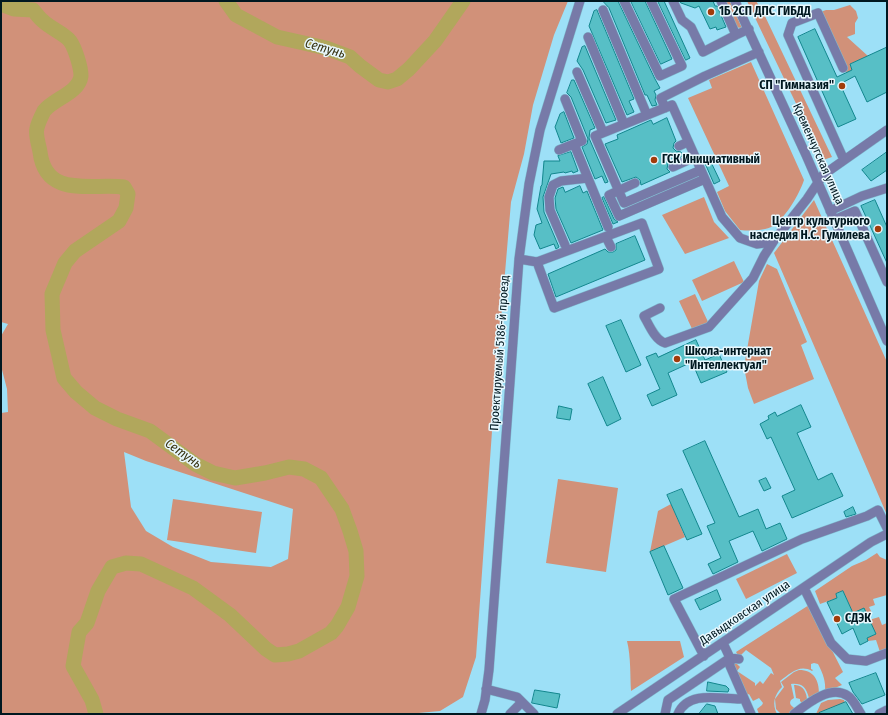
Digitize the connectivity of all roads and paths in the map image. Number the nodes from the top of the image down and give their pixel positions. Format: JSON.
{"nodes":[{"id":1,"x":580,"y":1,"type":"edge"},
{"id":2,"x":624,"y":1,"type":"edge"},
{"id":3,"x":651,"y":1,"type":"edge"},
{"id":4,"x":673,"y":1,"type":"edge"},
{"id":5,"x":720,"y":1,"type":"edge"},
{"id":6,"x":735,"y":1,"type":"edge"},
{"id":7,"x":604,"y":10,"type":"dead end"},
{"id":8,"x":749,"y":29,"type":"junction"},
{"id":9,"x":736,"y":35,"type":"junction"},
{"id":10,"x":588,"y":37,"type":"dead end"},
{"id":11,"x":759,"y":52,"type":"junction"},
{"id":12,"x":843,"y":68,"type":"dead end"},
{"id":13,"x":577,"y":72,"type":"dead end"},
{"id":14,"x":565,"y":99,"type":"dead end"},
{"id":15,"x":665,"y":108,"type":"junction"},
{"id":16,"x":646,"y":115,"type":"junction"},
{"id":17,"x":624,"y":124,"type":"junction"},
{"id":18,"x":887,"y":130,"type":"edge"},
{"id":19,"x":599,"y":134,"type":"junction"},
{"id":20,"x":578,"y":142,"type":"junction"},
{"id":21,"x":688,"y":142,"type":"junction"},
{"id":22,"x":679,"y":146,"type":"dead end"},
{"id":23,"x":559,"y":150,"type":"dead end"},
{"id":24,"x":695,"y":157,"type":"junction"},
{"id":25,"x":844,"y":160,"type":"junction"},
{"id":26,"x":673,"y":167,"type":"dead end"},
{"id":27,"x":703,"y":175,"type":"junction"},
{"id":28,"x":588,"y":178,"type":"junction"},
{"id":29,"x":818,"y":182,"type":"junction"},
{"id":30,"x":635,"y":183,"type":"dead end"},
{"id":31,"x":887,"y":188,"type":"edge"},
{"id":32,"x":618,"y":191,"type":"junction"},
{"id":33,"x":830,"y":211,"type":"junction"},
{"id":34,"x":834,"y":220,"type":"junction"},
{"id":35,"x":608,"y":227,"type":"dead end"},
{"id":36,"x":606,"y":236,"type":"junction"},
{"id":37,"x":776,"y":238,"type":"junction"},
{"id":38,"x":565,"y":245,"type":"dead end"},
{"id":39,"x":611,"y":247,"type":"dead end"},
{"id":40,"x":519,"y":259,"type":"junction"},
{"id":41,"x":537,"y":262,"type":"junction"},
{"id":42,"x":887,"y":282,"type":"edge"},
{"id":43,"x":660,"y":308,"type":"dead end"},
{"id":44,"x":887,"y":341,"type":"edge"},
{"id":45,"x":887,"y":528,"type":"edge"},
{"id":46,"x":887,"y":534,"type":"edge"},
{"id":47,"x":804,"y":588,"type":"junction"},
{"id":48,"x":723,"y":643,"type":"junction"},
{"id":49,"x":887,"y":653,"type":"edge"},
{"id":50,"x":704,"y":656,"type":"junction"},
{"id":51,"x":735,"y":658,"type":"junction"},
{"id":52,"x":486,"y":689,"type":"junction"},
{"id":53,"x":743,"y":697,"type":"junction"},
{"id":54,"x":522,"y":702,"type":"junction"},
{"id":55,"x":887,"y":710,"type":"edge"},
{"id":56,"x":481,"y":714,"type":"edge"},
{"id":57,"x":510,"y":714,"type":"edge"},
{"id":58,"x":534,"y":714,"type":"edge"},
{"id":59,"x":617,"y":714,"type":"edge"},
{"id":60,"x":665,"y":714,"type":"edge"},
{"id":61,"x":678,"y":714,"type":"edge"},
{"id":62,"x":751,"y":714,"type":"edge"},
{"id":63,"x":794,"y":714,"type":"edge"},
{"id":64,"x":861,"y":714,"type":"edge"},
{"id":65,"x":879,"y":714,"type":"edge"}],
"edges":[{"from":1,"to":40,"type":"street","name":"Проектируемый 5186-й проезд"},
{"from":2,"to":3,"type":"street"},
{"from":4,"to":9,"type":"street"},
{"from":5,"to":9,"type":"street"},
{"from":6,"to":8,"type":"street","name":"Кременчугская улица"},
{"from":7,"to":16,"type":"street"},
{"from":8,"to":9,"type":"street"},
{"from":8,"to":11,"type":"street","name":"Кременчугская улица"},
{"from":10,"to":17,"type":"street"},
{"from":11,"to":15,"type":"street"},
{"from":11,"to":29,"type":"street","name":"Кременчугская улица"},
{"from":12,"to":25,"type":"street"},
{"from":13,"to":19,"type":"street"},
{"from":14,"to":20,"type":"street"},
{"from":15,"to":16,"type":"street"},
{"from":15,"to":21,"type":"street"},
{"from":16,"to":17,"type":"street"},
{"from":17,"to":19,"type":"street"},
{"from":18,"to":25,"type":"street"},
{"from":19,"to":20,"type":"street"},
{"from":19,"to":32,"type":"street"},
{"from":20,"to":23,"type":"street"},
{"from":20,"to":28,"type":"street"},
{"from":21,"to":22,"type":"street"},
{"from":21,"to":24,"type":"street"},
{"from":24,"to":26,"type":"street"},
{"from":24,"to":27,"type":"street"},
{"from":25,"to":29,"type":"street"},
{"from":27,"to":32,"type":"street"},
{"from":27,"to":32,"type":"street"},
{"from":27,"to":37,"type":"street"},
{"from":28,"to":35,"type":"street"},
{"from":28,"to":38,"type":"street"},
{"from":29,"to":33,"type":"street","name":"Кременчугская улица"},
{"from":29,"to":37,"type":"street"},
{"from":30,"to":32,"type":"street"},
{"from":31,"to":33,"type":"street"},
{"from":33,"to":34,"type":"street","name":"Кременчугская улица"},
{"from":34,"to":42,"type":"street"},
{"from":34,"to":44,"type":"street","name":"Кременчугская улица"},
{"from":36,"to":39,"type":"street"},
{"from":36,"to":41,"type":"street"},
{"from":36,"to":41,"type":"street"},
{"from":37,"to":43,"type":"street"},
{"from":40,"to":41,"type":"street"},
{"from":40,"to":52,"type":"street","name":"Проектируемый 5186-й проезд"},
{"from":45,"to":50,"type":"street"},
{"from":46,"to":47,"type":"street","name":"Давыдковская улица"},
{"from":47,"to":48,"type":"street","name":"Давыдковская улица"},
{"from":47,"to":49,"type":"street"},
{"from":48,"to":50,"type":"street","name":"Давыдковская улица"},
{"from":48,"to":51,"type":"street"},
{"from":50,"to":59,"type":"street","name":"Давыдковская улица"},
{"from":51,"to":53,"type":"street"},
{"from":51,"to":60,"type":"street"},
{"from":52,"to":54,"type":"street"},
{"from":52,"to":56,"type":"street","name":"Проектируемый 5186-й проезд"},
{"from":53,"to":61,"type":"street"},
{"from":53,"to":62,"type":"street"},
{"from":54,"to":57,"type":"street"},
{"from":54,"to":58,"type":"street"},
{"from":55,"to":65,"type":"street"},
{"from":63,"to":64,"type":"street"}]}
